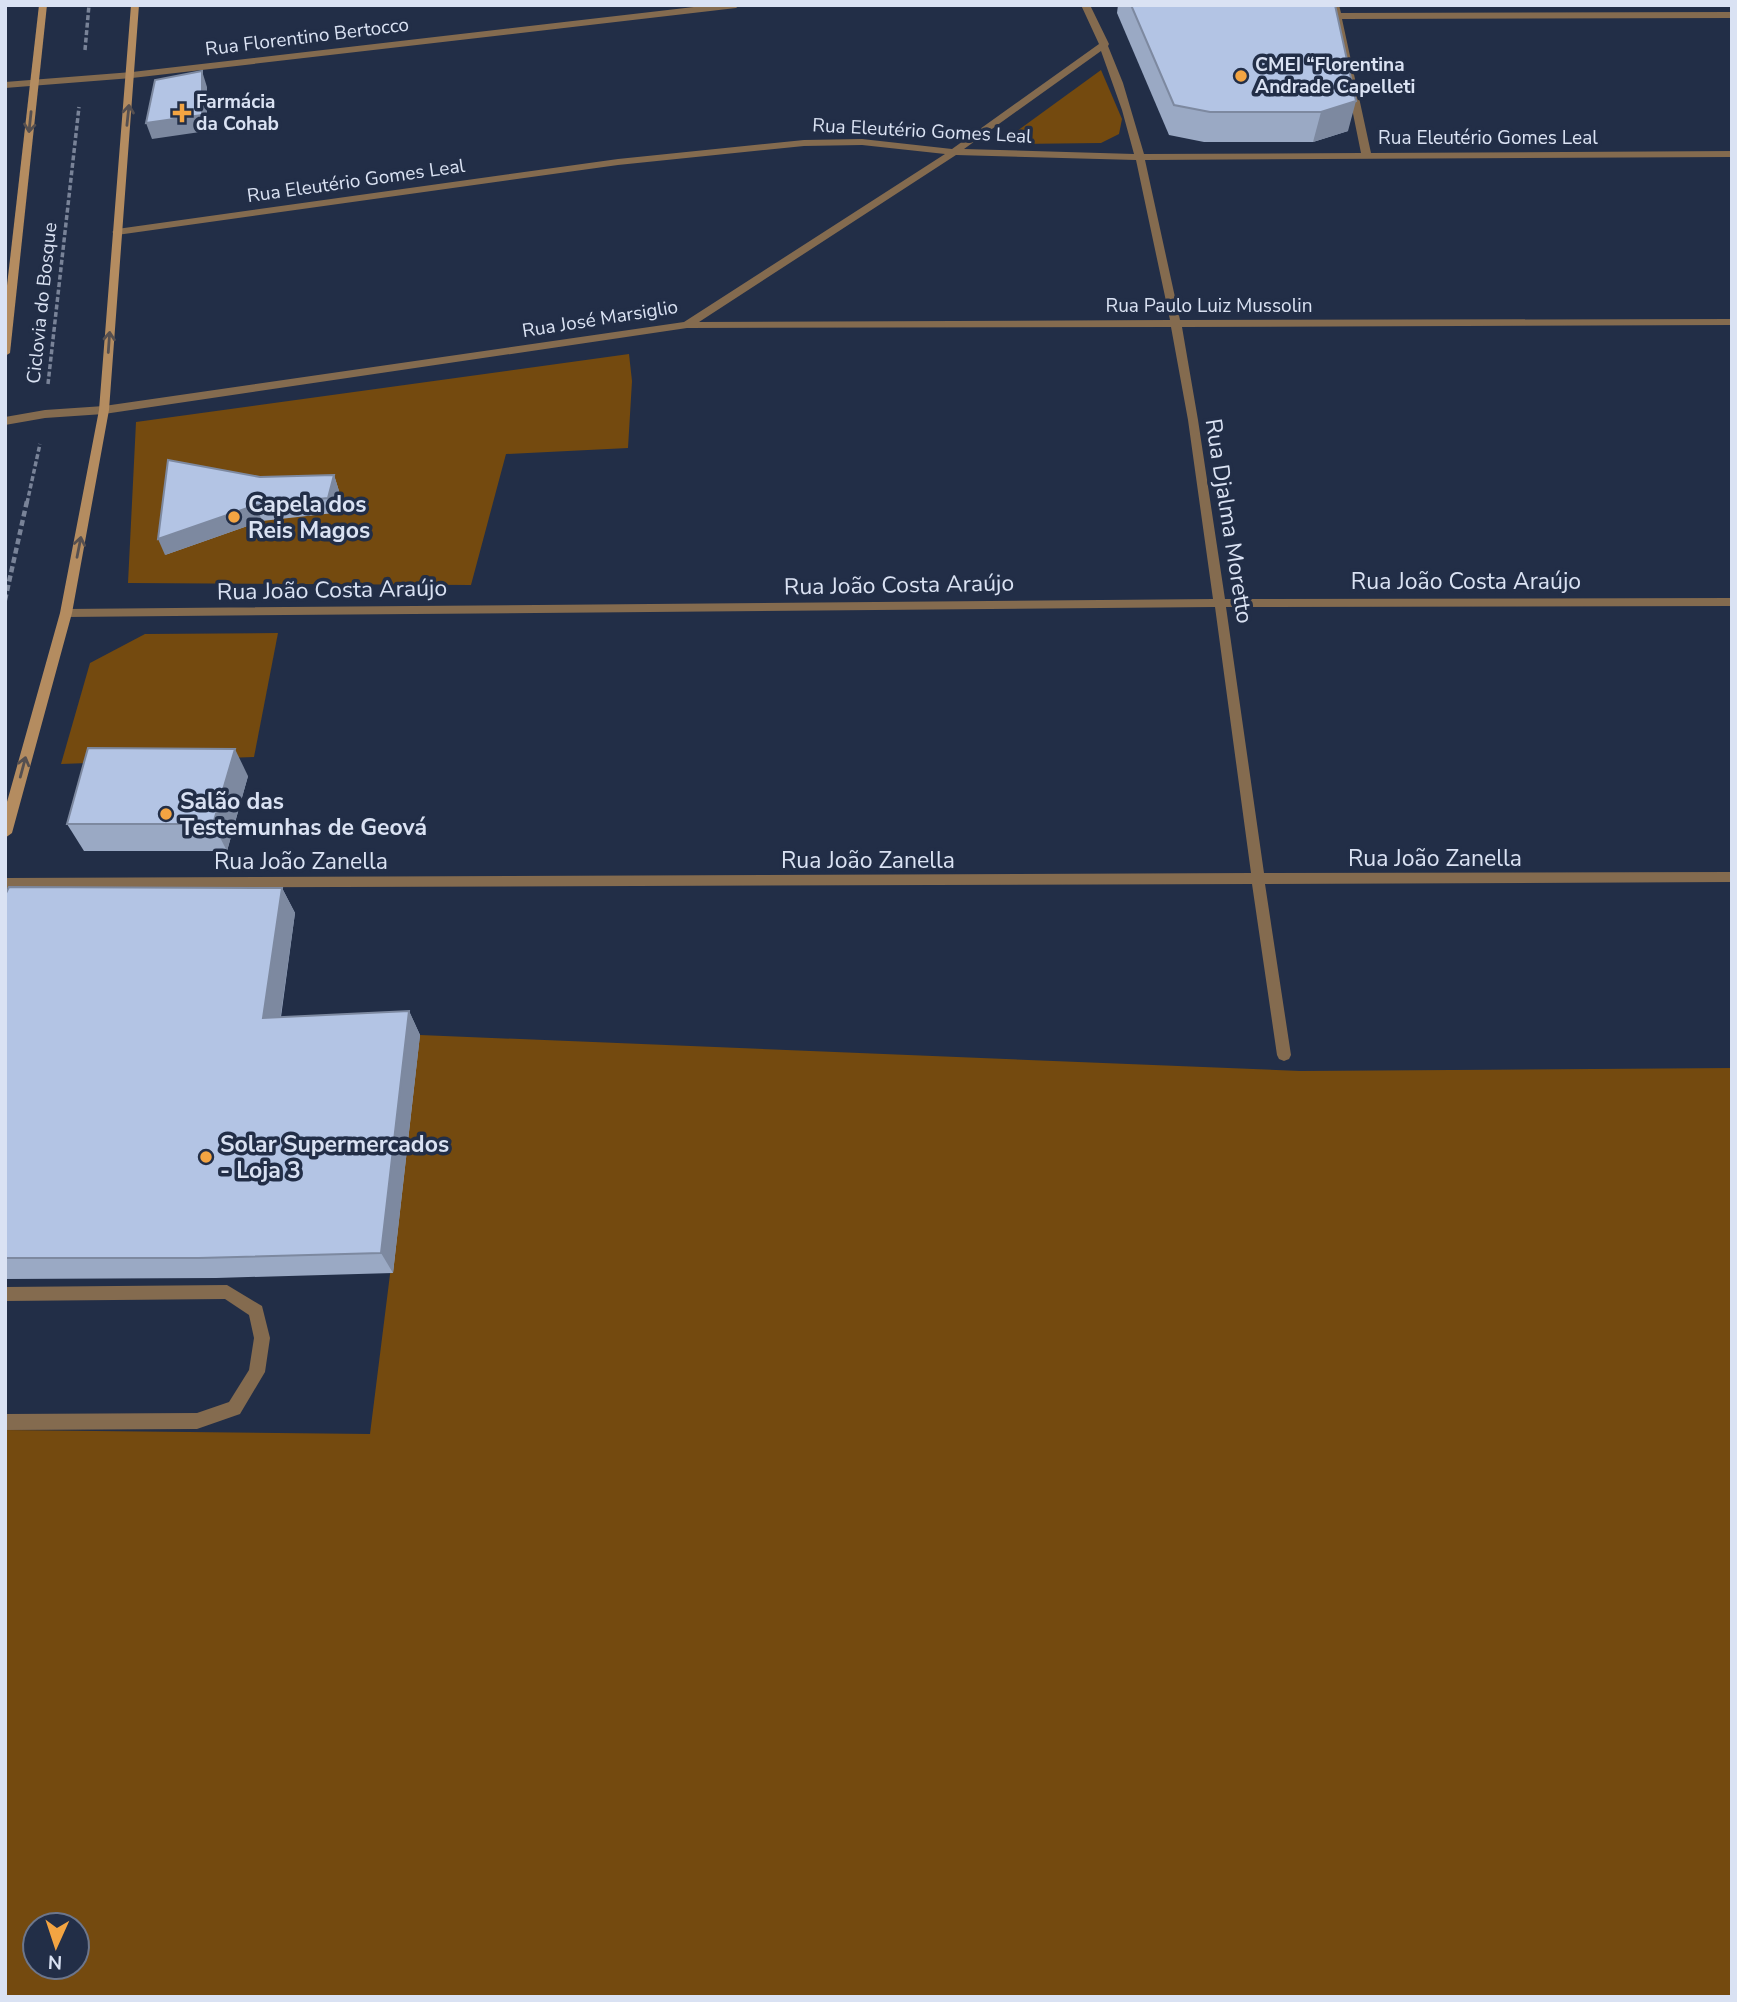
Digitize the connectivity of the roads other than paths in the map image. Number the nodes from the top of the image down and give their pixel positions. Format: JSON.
{"nodes":[{"id":1,"x":43,"y":5,"type":"edge"},
{"id":2,"x":135,"y":5,"type":"edge"},
{"id":3,"x":736,"y":5,"type":"edge"},
{"id":4,"x":1085,"y":5,"type":"edge"},
{"id":5,"x":1335,"y":5,"type":"edge"},
{"id":6,"x":1732,"y":15,"type":"edge"},
{"id":7,"x":1339,"y":16,"type":"junction"},
{"id":8,"x":1105,"y":44,"type":"junction"},
{"id":9,"x":132,"y":75,"type":"junction"},
{"id":10,"x":35,"y":82,"type":"junction"},
{"id":11,"x":5,"y":85,"type":"edge"},
{"id":12,"x":954,"y":152,"type":"junction"},
{"id":13,"x":1732,"y":154,"type":"edge"},
{"id":14,"x":1140,"y":157,"type":"junction"},
{"id":15,"x":1367,"y":157,"type":"junction"},
{"id":16,"x":117,"y":232,"type":"junction"},
{"id":17,"x":1732,"y":322,"type":"edge"},
{"id":18,"x":1177,"y":323,"type":"junction"},
{"id":19,"x":687,"y":325,"type":"junction"},
{"id":20,"x":5,"y":353,"type":"edge"},
{"id":21,"x":104,"y":410,"type":"junction"},
{"id":22,"x":5,"y":421,"type":"edge"},
{"id":23,"x":1732,"y":602,"type":"edge"},
{"id":24,"x":1222,"y":603,"type":"junction"},
{"id":25,"x":66,"y":613,"type":"junction"},
{"id":26,"x":5,"y":833,"type":"edge"},
{"id":27,"x":1732,"y":877,"type":"edge"},
{"id":28,"x":1257,"y":880,"type":"junction"},
{"id":29,"x":5,"y":883,"type":"edge"},
{"id":30,"x":1284,"y":1055,"type":"dead end"},
{"id":31,"x":5,"y":1294,"type":"edge"},
{"id":32,"x":5,"y":1422,"type":"edge"}],
"edges":[{"from":1,"to":10,"type":"main road"},
{"from":2,"to":9,"type":"main road"},
{"from":3,"to":9,"type":"street","name":"Rua Florentino Bertocco"},
{"from":4,"to":8,"type":"street","name":"Rua Djalma Moretto"},
{"from":5,"to":7,"type":"street"},
{"from":6,"to":7,"type":"street"},
{"from":7,"to":15,"type":"street"},
{"from":8,"to":12,"type":"street","name":"Rua José Marsiglio"},
{"from":8,"to":14,"type":"street","name":"Rua Djalma Moretto"},
{"from":9,"to":10,"type":"street","name":"Rua Florentino Bertocco"},
{"from":16,"to":9,"type":"main road","one_way":true},
{"from":10,"to":11,"type":"street","name":"Rua Florentino Bertocco"},
{"from":10,"to":20,"type":"main road","one_way":true},
{"from":12,"to":14,"type":"street","name":"Rua Eleutério Gomes Leal"},
{"from":12,"to":16,"type":"street","name":"Rua Eleutério Gomes Leal"},
{"from":12,"to":19,"type":"street","name":"Rua José Marsiglio"},
{"from":13,"to":15,"type":"street","name":"Rua Eleutério Gomes Leal"},
{"from":14,"to":15,"type":"street","name":"Rua Eleutério Gomes Leal"},
{"from":14,"to":18,"type":"street","name":"Rua Djalma Moretto"},
{"from":21,"to":16,"type":"main road","one_way":true},
{"from":17,"to":18,"type":"street","name":"Rua Paulo Luiz Mussolin"},
{"from":18,"to":19,"type":"street","name":"Rua Paulo Luiz Mussolin"},
{"from":18,"to":24,"type":"street","name":"Rua Djalma Moretto"},
{"from":19,"to":21,"type":"street","name":"Rua José Marsiglio"},
{"from":21,"to":22,"type":"street","name":"Rua José Marsiglio"},
{"from":25,"to":21,"type":"main road","one_way":true},
{"from":23,"to":24,"type":"street","name":"Rua João Costa Araújo"},
{"from":24,"to":25,"type":"street","name":"Rua João Costa Araújo"},
{"from":24,"to":28,"type":"street","name":"Rua Djalma Moretto"},
{"from":26,"to":25,"type":"main road","one_way":true},
{"from":27,"to":28,"type":"street","name":"Rua João Zanella"},
{"from":28,"to":29,"type":"street","name":"Rua João Zanella"},
{"from":28,"to":30,"type":"street","name":"Rua Djalma Moretto"},
{"from":31,"to":32,"type":"street"}]}
